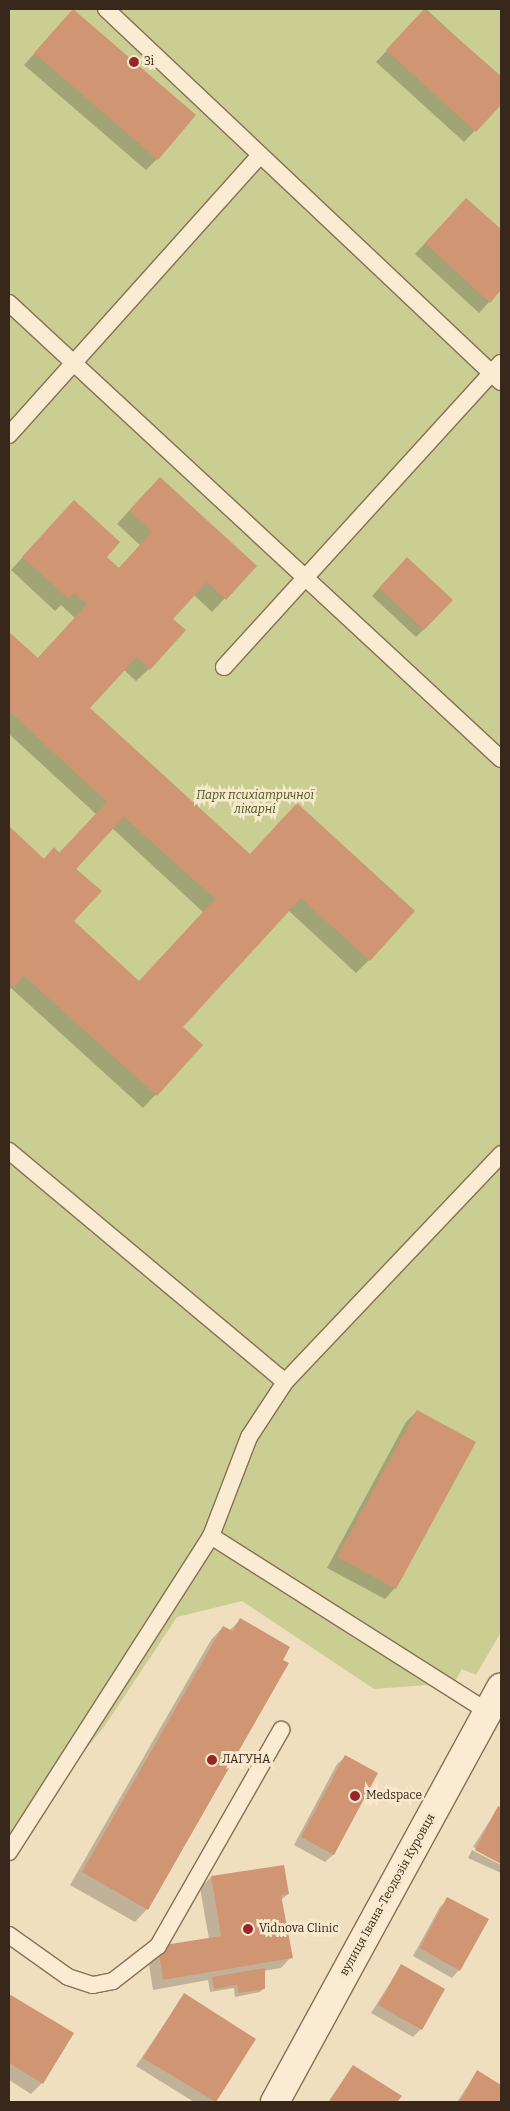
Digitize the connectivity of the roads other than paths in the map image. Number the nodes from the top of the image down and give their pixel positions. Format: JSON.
{"nodes":[{"id":1,"x":106,"y":9,"type":"edge"},
{"id":2,"x":259,"y":156,"type":"junction"},
{"id":3,"x":9,"y":303,"type":"edge"},
{"id":4,"x":73,"y":364,"type":"junction"},
{"id":5,"x":498,"y":373,"type":"edge"},
{"id":6,"x":9,"y":435,"type":"edge"},
{"id":7,"x":308,"y":579,"type":"junction"},
{"id":8,"x":224,"y":667,"type":"dead end"},
{"id":9,"x":501,"y":759,"type":"edge"},
{"id":10,"x":9,"y":1151,"type":"edge"},
{"id":11,"x":501,"y":1154,"type":"edge"},
{"id":12,"x":286,"y":1382,"type":"junction"},
{"id":13,"x":210,"y":1536,"type":"junction"},
{"id":14,"x":501,"y":1688,"type":"edge"},
{"id":15,"x":488,"y":1712,"type":"junction"},
{"id":16,"x":281,"y":1730,"type":"dead end"},
{"id":17,"x":9,"y":1852,"type":"edge"},
{"id":18,"x":9,"y":1935,"type":"edge"},
{"id":19,"x":275,"y":2102,"type":"edge"}],
"edges":[{"from":1,"to":2,"type":"lane"},
{"from":2,"to":4,"type":"lane"},
{"from":2,"to":5,"type":"lane"},
{"from":3,"to":4,"type":"lane"},
{"from":4,"to":6,"type":"lane"},
{"from":4,"to":7,"type":"lane"},
{"from":5,"to":7,"type":"lane"},
{"from":7,"to":8,"type":"lane"},
{"from":7,"to":9,"type":"lane"},
{"from":10,"to":12,"type":"lane"},
{"from":11,"to":12,"type":"lane"},
{"from":12,"to":13,"type":"lane"},
{"from":13,"to":15,"type":"lane"},
{"from":13,"to":17,"type":"lane"},
{"from":14,"to":15,"type":"street","name":"вулиця Івана-Теодозія Куровця"},
{"from":15,"to":19,"type":"street","name":"вулиця Івана-Теодозія Куровця"},
{"from":16,"to":18,"type":"lane"}]}
